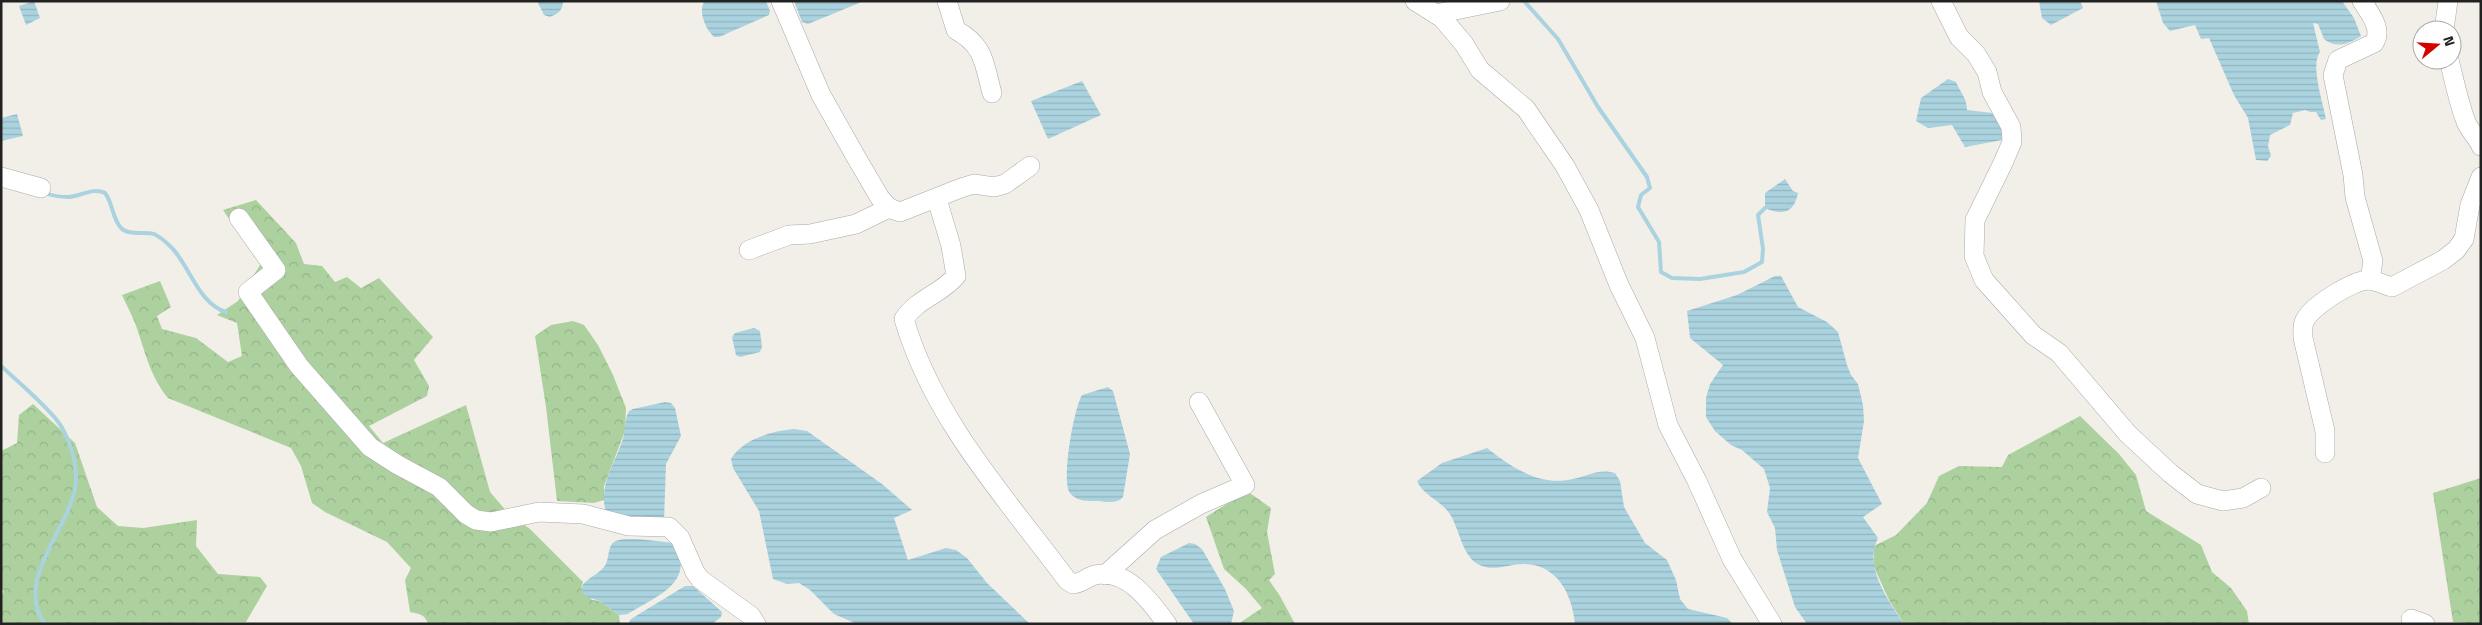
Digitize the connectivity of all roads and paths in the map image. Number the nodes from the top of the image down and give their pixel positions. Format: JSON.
{"nodes":[{"id":1,"x":781,"y":1,"type":"edge"},
{"id":2,"x":946,"y":1,"type":"edge"},
{"id":3,"x":1415,"y":1,"type":"edge"},
{"id":4,"x":1500,"y":1,"type":"edge"},
{"id":5,"x":1941,"y":1,"type":"edge"},
{"id":6,"x":2362,"y":1,"type":"edge"},
{"id":7,"x":2448,"y":1,"type":"edge"},
{"id":8,"x":1436,"y":14,"type":"junction"},
{"id":9,"x":2445,"y":20,"type":"edge"},
{"id":10,"x":2452,"y":70,"type":"edge"},
{"id":11,"x":992,"y":93,"type":"dead end"},
{"id":12,"x":2481,"y":146,"type":"edge"},
{"id":13,"x":1030,"y":166,"type":"dead end"},
{"id":14,"x":2481,"y":176,"type":"edge"},
{"id":15,"x":1,"y":177,"type":"edge"},
{"id":16,"x":41,"y":188,"type":"dead end"},
{"id":17,"x":937,"y":199,"type":"junction"},
{"id":18,"x":889,"y":208,"type":"junction"},
{"id":19,"x":239,"y":218,"type":"dead end"},
{"id":20,"x":749,"y":250,"type":"dead end"},
{"id":21,"x":2370,"y":280,"type":"junction"},
{"id":22,"x":1199,"y":402,"type":"dead end"},
{"id":23,"x":2325,"y":453,"type":"dead end"},
{"id":24,"x":2261,"y":488,"type":"dead end"},
{"id":25,"x":1105,"y":575,"type":"junction"},
{"id":26,"x":756,"y":624,"type":"edge"},
{"id":27,"x":1167,"y":624,"type":"edge"},
{"id":28,"x":1772,"y":624,"type":"edge"}],
"edges":[{"from":1,"to":18,"type":"street"},
{"from":2,"to":11,"type":"street"},
{"from":3,"to":8,"type":"street"},
{"from":4,"to":8,"type":"street"},
{"from":5,"to":24,"type":"street"},
{"from":6,"to":21,"type":"street"},
{"from":7,"to":9,"type":"street"},
{"from":8,"to":28,"type":"street"},
{"from":10,"to":12,"type":"street"},
{"from":13,"to":17,"type":"street"},
{"from":14,"to":21,"type":"street"},
{"from":15,"to":16,"type":"street"},
{"from":17,"to":18,"type":"street"},
{"from":17,"to":25,"type":"street"},
{"from":18,"to":20,"type":"street"},
{"from":19,"to":26,"type":"street"},
{"from":21,"to":23,"type":"street"},
{"from":22,"to":25,"type":"street"},
{"from":25,"to":27,"type":"street"}]}
